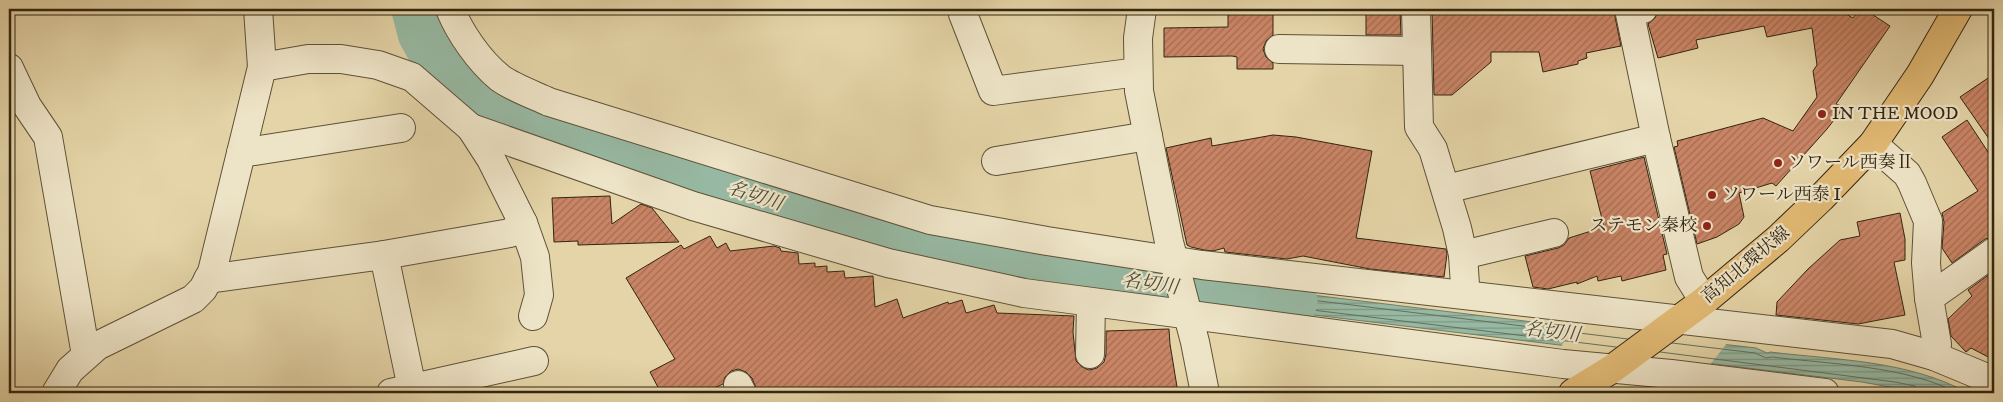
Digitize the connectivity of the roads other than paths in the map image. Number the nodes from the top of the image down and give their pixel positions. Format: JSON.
{"nodes":[{"id":1,"x":258,"y":9,"type":"edge"},
{"id":2,"x":450,"y":9,"type":"edge"},
{"id":3,"x":1142,"y":9,"type":"edge"},
{"id":4,"x":1416,"y":9,"type":"edge"},
{"id":5,"x":1643,"y":9,"type":"edge"},
{"id":6,"x":1952,"y":11,"type":"edge"},
{"id":7,"x":963,"y":14,"type":"dead end"},
{"id":8,"x":1279,"y":49,"type":"dead end"},
{"id":9,"x":1417,"y":51,"type":"junction"},
{"id":10,"x":262,"y":67,"type":"junction"},
{"id":11,"x":9,"y":68,"type":"edge"},
{"id":12,"x":1138,"y":72,"type":"junction"},
{"id":13,"x":401,"y":128,"type":"dead end"},
{"id":14,"x":472,"y":128,"type":"junction"},
{"id":15,"x":1148,"y":136,"type":"junction"},
{"id":16,"x":1656,"y":138,"type":"junction"},
{"id":17,"x":1873,"y":144,"type":"junction"},
{"id":18,"x":241,"y":153,"type":"junction"},
{"id":19,"x":996,"y":161,"type":"dead end"},
{"id":20,"x":1446,"y":188,"type":"junction"},
{"id":21,"x":523,"y":224,"type":"junction"},
{"id":22,"x":1554,"y":233,"type":"dead end"},
{"id":23,"x":1994,"y":252,"type":"edge"},
{"id":24,"x":384,"y":255,"type":"junction"},
{"id":25,"x":1463,"y":255,"type":"junction"},
{"id":26,"x":1175,"y":266,"type":"junction"},
{"id":27,"x":208,"y":279,"type":"junction"},
{"id":28,"x":1463,"y":294,"type":"junction"},
{"id":29,"x":1929,"y":298,"type":"junction"},
{"id":30,"x":1704,"y":301,"type":"junction"},
{"id":31,"x":1091,"y":303,"type":"junction"},
{"id":32,"x":1187,"y":312,"type":"junction"},
{"id":33,"x":533,"y":316,"type":"dead end"},
{"id":34,"x":1675,"y":323,"type":"junction"},
{"id":35,"x":1090,"y":354,"type":"dead end"},
{"id":36,"x":86,"y":355,"type":"junction"},
{"id":37,"x":1934,"y":356,"type":"junction"},
{"id":38,"x":534,"y":361,"type":"dead end"},
{"id":39,"x":1618,"y":366,"type":"junction"},
{"id":40,"x":1994,"y":381,"type":"edge"},
{"id":41,"x":405,"y":392,"type":"edge"},
{"id":42,"x":56,"y":393,"type":"edge"},
{"id":43,"x":1205,"y":393,"type":"edge"},
{"id":44,"x":1573,"y":393,"type":"edge"},
{"id":45,"x":1825,"y":393,"type":"edge"}],
"edges":[{"from":1,"to":10,"type":"street"},
{"from":2,"to":26,"type":"street"},
{"from":3,"to":12,"type":"street"},
{"from":4,"to":9,"type":"street"},
{"from":5,"to":16,"type":"street"},
{"from":6,"to":17,"type":"main road","name":"高知北環状線"},
{"from":7,"to":12,"type":"street"},
{"from":8,"to":9,"type":"street"},
{"from":9,"to":20,"type":"street"},
{"from":10,"to":14,"type":"street"},
{"from":10,"to":18,"type":"street"},
{"from":11,"to":36,"type":"street"},
{"from":12,"to":15,"type":"street"},
{"from":13,"to":18,"type":"street"},
{"from":14,"to":21,"type":"street"},
{"from":14,"to":31,"type":"street"},
{"from":15,"to":19,"type":"street"},
{"from":15,"to":26,"type":"street"},
{"from":16,"to":20,"type":"street"},
{"from":16,"to":30,"type":"street"},
{"from":17,"to":29,"type":"street"},
{"from":17,"to":30,"type":"main road","name":"高知北環状線"},
{"from":18,"to":27,"type":"street"},
{"from":20,"to":25,"type":"street"},
{"from":21,"to":24,"type":"street"},
{"from":21,"to":33,"type":"street"},
{"from":22,"to":25,"type":"street"},
{"from":23,"to":29,"type":"street"},
{"from":24,"to":27,"type":"street"},
{"from":24,"to":41,"type":"street"},
{"from":25,"to":28,"type":"street"},
{"from":26,"to":28,"type":"street"},
{"from":26,"to":32,"type":"street"},
{"from":27,"to":36,"type":"street"},
{"from":28,"to":34,"type":"street"},
{"from":29,"to":37,"type":"street"},
{"from":30,"to":34,"type":"main road","name":"高知北環状線"},
{"from":31,"to":32,"type":"street"},
{"from":31,"to":35,"type":"street"},
{"from":32,"to":39,"type":"street"},
{"from":32,"to":43,"type":"street"},
{"from":34,"to":37,"type":"street"},
{"from":34,"to":39,"type":"main road","name":"高知北環状線"},
{"from":36,"to":42,"type":"street"},
{"from":37,"to":40,"type":"street"},
{"from":38,"to":41,"type":"street"},
{"from":39,"to":44,"type":"main road","name":"高知北環状線"},
{"from":39,"to":45,"type":"street"}]}
